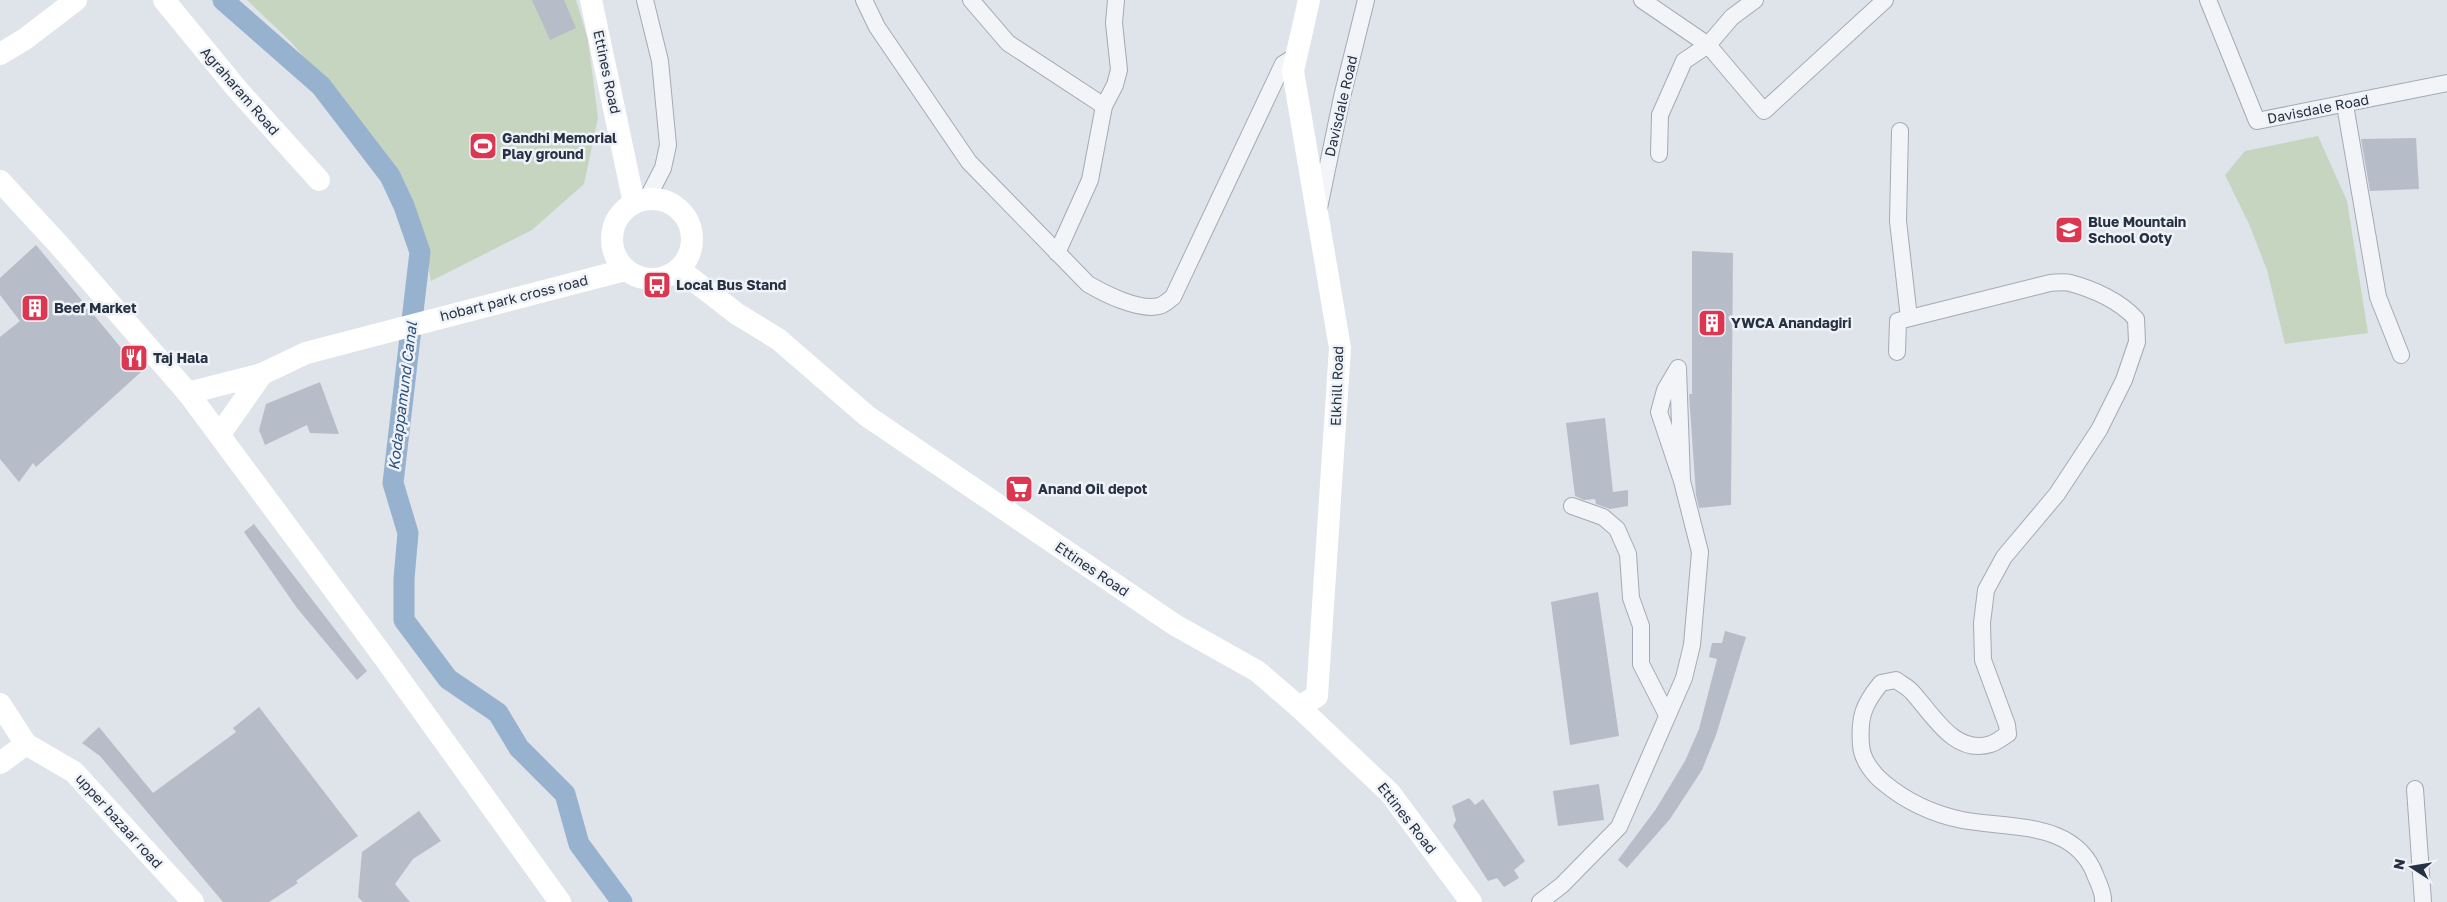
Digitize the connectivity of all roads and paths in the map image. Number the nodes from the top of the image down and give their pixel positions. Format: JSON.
{"nodes":[{"id":1,"x":76,"y":0,"type":"edge"},
{"id":2,"x":164,"y":0,"type":"edge"},
{"id":3,"x":591,"y":0,"type":"edge"},
{"id":4,"x":645,"y":0,"type":"edge"},
{"id":5,"x":864,"y":0,"type":"edge"},
{"id":6,"x":971,"y":0,"type":"edge"},
{"id":7,"x":1116,"y":0,"type":"edge"},
{"id":8,"x":1309,"y":0,"type":"edge"},
{"id":9,"x":1366,"y":0,"type":"edge"},
{"id":10,"x":1642,"y":0,"type":"edge"},
{"id":11,"x":1755,"y":0,"type":"edge"},
{"id":12,"x":1886,"y":0,"type":"edge"},
{"id":13,"x":2208,"y":0,"type":"edge"},
{"id":14,"x":1708,"y":45,"type":"junction"},
{"id":15,"x":0,"y":54,"type":"edge"},
{"id":16,"x":1296,"y":56,"type":"junction"},
{"id":17,"x":2447,"y":83,"type":"edge"},
{"id":18,"x":2345,"y":105,"type":"junction"},
{"id":19,"x":1104,"y":106,"type":"junction"},
{"id":20,"x":1900,"y":131,"type":"dead end"},
{"id":21,"x":1658,"y":154,"type":"dead end"},
{"id":22,"x":319,"y":180,"type":"dead end"},
{"id":23,"x":0,"y":181,"type":"edge"},
{"id":24,"x":641,"y":201,"type":"junction"},
{"id":25,"x":1318,"y":213,"type":"junction"},
{"id":26,"x":1057,"y":253,"type":"junction"},
{"id":27,"x":679,"y":268,"type":"junction"},
{"id":28,"x":625,"y":270,"type":"junction"},
{"id":29,"x":1909,"y":318,"type":"junction"},
{"id":30,"x":1897,"y":352,"type":"dead end"},
{"id":31,"x":2401,"y":355,"type":"dead end"},
{"id":32,"x":262,"y":374,"type":"junction"},
{"id":33,"x":188,"y":392,"type":"junction"},
{"id":34,"x":220,"y":434,"type":"junction"},
{"id":35,"x":1682,"y":481,"type":"junction"},
{"id":36,"x":1572,"y":506,"type":"dead end"},
{"id":37,"x":0,"y":704,"type":"edge"},
{"id":38,"x":1300,"y":707,"type":"junction"},
{"id":39,"x":1666,"y":714,"type":"junction"},
{"id":40,"x":26,"y":744,"type":"junction"},
{"id":41,"x":0,"y":763,"type":"edge"},
{"id":42,"x":2415,"y":789,"type":"dead end"},
{"id":43,"x":193,"y":902,"type":"edge"},
{"id":44,"x":560,"y":902,"type":"edge"},
{"id":45,"x":1470,"y":902,"type":"edge"},
{"id":46,"x":1540,"y":902,"type":"edge"},
{"id":47,"x":2103,"y":902,"type":"edge"},
{"id":48,"x":2423,"y":902,"type":"edge"}],
"edges":[{"from":1,"to":15,"type":"street"},
{"from":2,"to":22,"type":"street","name":"Agraharam Road"},
{"from":3,"to":24,"type":"street","name":"Ettines Road"},
{"from":4,"to":24,"type":"street"},
{"from":5,"to":26,"type":"street"},
{"from":6,"to":19,"type":"street"},
{"from":7,"to":19,"type":"street"},
{"from":8,"to":16,"type":"street","name":"Elkhill Road"},
{"from":9,"to":25,"type":"street","name":"Davisdale Road"},
{"from":10,"to":14,"type":"street"},
{"from":11,"to":14,"type":"street"},
{"from":12,"to":14,"type":"street"},
{"from":13,"to":18,"type":"street","name":"Davisdale Road"},
{"from":14,"to":21,"type":"street"},
{"from":16,"to":25,"type":"street","name":"Elkhill Road"},
{"from":16,"to":26,"type":"street"},
{"from":17,"to":18,"type":"street","name":"Davisdale Road"},
{"from":18,"to":31,"type":"street"},
{"from":19,"to":26,"type":"street"},
{"from":20,"to":29,"type":"street"},
{"from":23,"to":33,"type":"street"},
{"from":24,"to":27,"type":"street"},
{"from":24,"to":28,"type":"street"},
{"from":25,"to":38,"type":"street","name":"Elkhill Road"},
{"from":27,"to":28,"type":"street"},
{"from":27,"to":38,"type":"street","name":"Ettines Road"},
{"from":28,"to":32,"type":"street","name":"hobart park cross road"},
{"from":29,"to":30,"type":"street"},
{"from":29,"to":47,"type":"street"},
{"from":32,"to":33,"type":"street","name":"hobart park cross road"},
{"from":32,"to":34,"type":"street"},
{"from":33,"to":34,"type":"street"},
{"from":34,"to":44,"type":"street"},
{"from":35,"to":35,"type":"street"},
{"from":35,"to":39,"type":"street"},
{"from":36,"to":39,"type":"street"},
{"from":37,"to":40,"type":"street","name":"upper bazaar road"},
{"from":38,"to":45,"type":"street","name":"Ettines Road"},
{"from":39,"to":46,"type":"street"},
{"from":40,"to":41,"type":"street"},
{"from":40,"to":43,"type":"street","name":"upper bazaar road"},
{"from":42,"to":48,"type":"street"}]}
